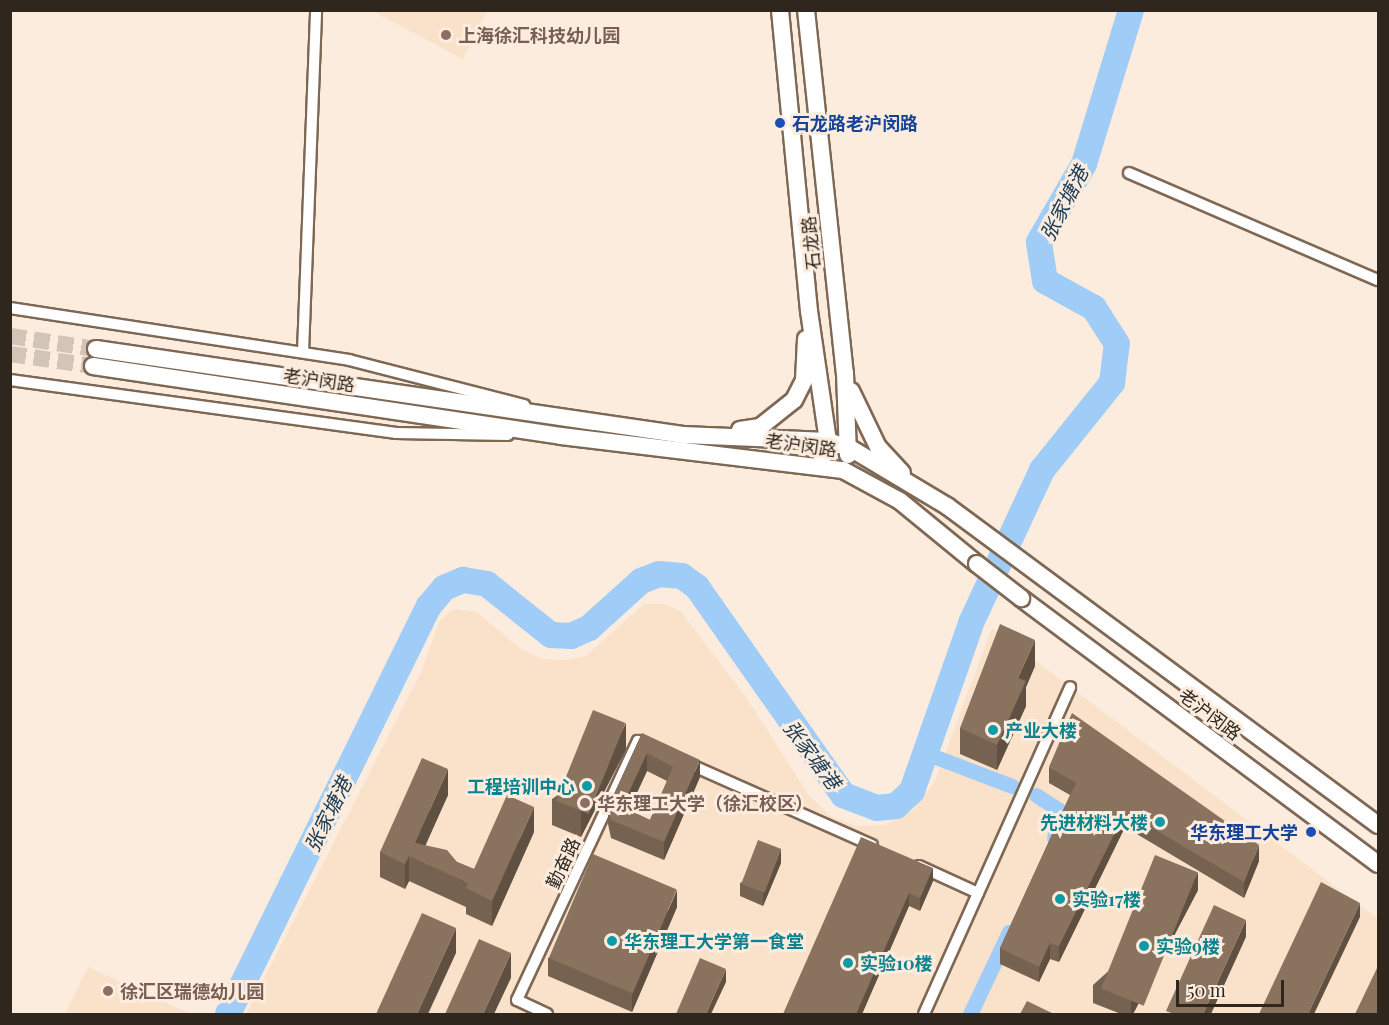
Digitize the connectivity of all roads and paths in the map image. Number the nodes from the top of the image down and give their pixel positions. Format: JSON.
{"nodes":[{"id":1,"x":316,"y":10,"type":"edge"},
{"id":2,"x":780,"y":10,"type":"edge"},
{"id":3,"x":806,"y":10,"type":"edge"},
{"id":4,"x":1129,"y":173,"type":"dead end"},
{"id":5,"x":1378,"y":280,"type":"edge"},
{"id":6,"x":10,"y":308,"type":"edge"},
{"id":7,"x":808,"y":311,"type":"junction"},
{"id":8,"x":96,"y":349,"type":"tunnel mouth"},
{"id":9,"x":303,"y":352,"type":"junction"},
{"id":10,"x":93,"y":366,"type":"tunnel mouth"},
{"id":11,"x":845,"y":373,"type":"junction"},
{"id":12,"x":10,"y":380,"type":"edge"},
{"id":13,"x":564,"y":417,"type":"junction"},
{"id":14,"x":683,"y":435,"type":"junction"},
{"id":15,"x":561,"y":436,"type":"junction"},
{"id":16,"x":828,"y":441,"type":"junction"},
{"id":17,"x":850,"y":447,"type":"junction"},
{"id":18,"x":820,"y":465,"type":"junction"},
{"id":19,"x":843,"y":470,"type":"junction"},
{"id":20,"x":912,"y":485,"type":"junction"},
{"id":21,"x":1070,"y":687,"type":"dead end"},
{"id":22,"x":659,"y":750,"type":"edge"},
{"id":23,"x":680,"y":760,"type":"edge"},
{"id":24,"x":1378,"y":825,"type":"edge"},
{"id":25,"x":881,"y":849,"type":"edge"},
{"id":26,"x":903,"y":859,"type":"edge"},
{"id":27,"x":1378,"y":864,"type":"edge"},
{"id":28,"x":978,"y":893,"type":"junction"},
{"id":29,"x":546,"y":1014,"type":"edge"},
{"id":30,"x":924,"y":1014,"type":"edge"}],
"edges":[{"from":1,"to":9,"type":"street"},
{"from":2,"to":7,"type":"main road","name":"石龙路"},
{"from":3,"to":11,"type":"main road","name":"石龙路"},
{"from":4,"to":5,"type":"street"},
{"from":6,"to":9,"type":"street"},
{"from":7,"to":14,"type":"main road"},
{"from":7,"to":16,"type":"main road","name":"石龙路"},
{"from":8,"to":13,"type":"main road","name":"老沪闵路"},
{"from":9,"to":13,"type":"street"},
{"from":10,"to":15,"type":"main road","name":"老沪闵路"},
{"from":11,"to":17,"type":"main road","name":"石龙路"},
{"from":11,"to":20,"type":"main road"},
{"from":12,"to":15,"type":"street"},
{"from":13,"to":14,"type":"main road","name":"老沪闵路"},
{"from":14,"to":16,"type":"main road","name":"老沪闵路"},
{"from":15,"to":18,"type":"main road","name":"老沪闵路"},
{"from":16,"to":17,"type":"main road","name":"老沪闵路"},
{"from":16,"to":18,"type":"main road","name":"石龙路"},
{"from":17,"to":19,"type":"main road","name":"石龙路"},
{"from":17,"to":20,"type":"main road","name":"老沪闵路"},
{"from":18,"to":19,"type":"main road","name":"老沪闵路"},
{"from":19,"to":27,"type":"main road","name":"老沪闵路","bridge":true},
{"from":20,"to":24,"type":"main road","name":"老沪闵路"},
{"from":21,"to":28,"type":"street"},
{"from":22,"to":29,"type":"street","name":"勤奋路"},
{"from":23,"to":25,"type":"street"},
{"from":26,"to":28,"type":"street"},
{"from":28,"to":30,"type":"street"}]}
